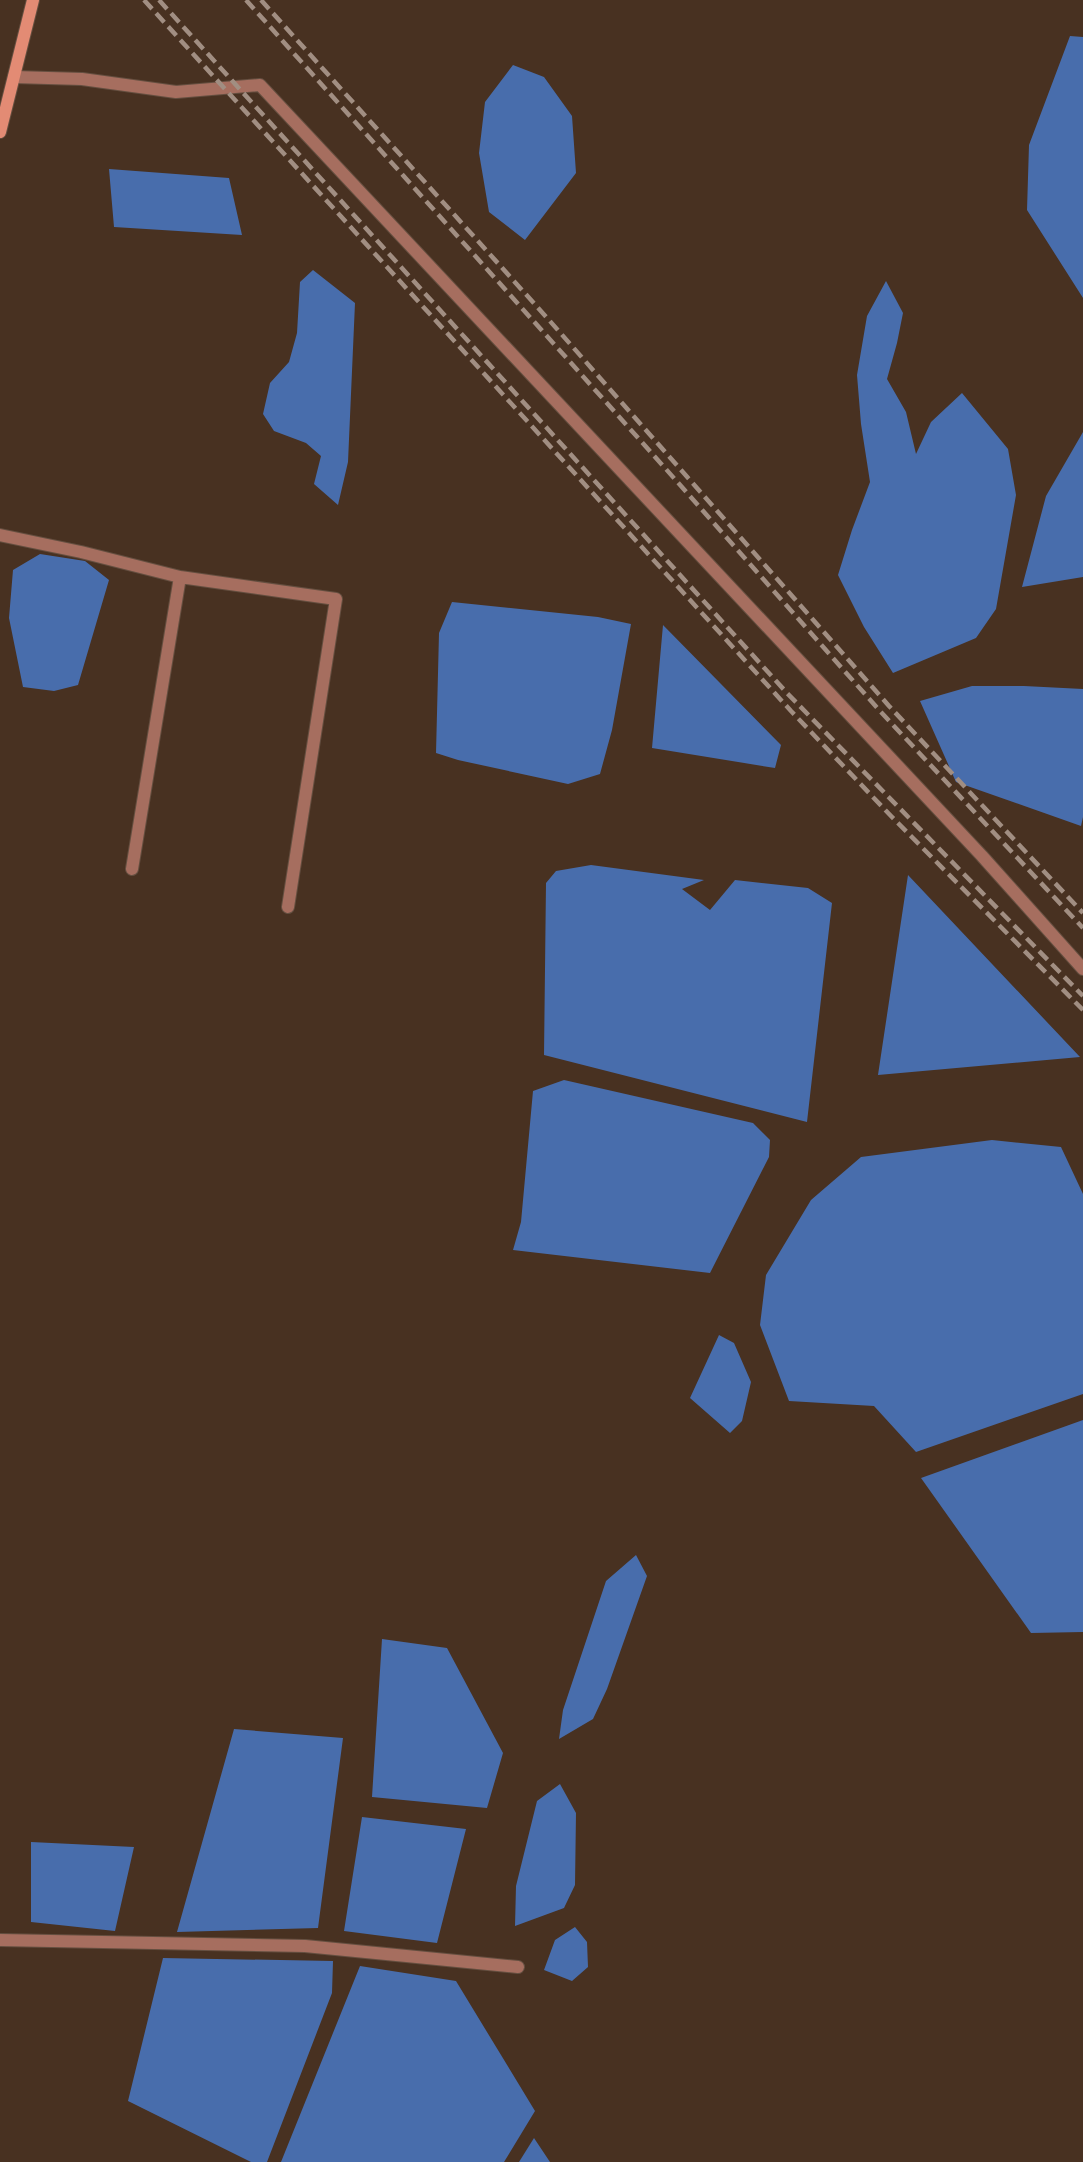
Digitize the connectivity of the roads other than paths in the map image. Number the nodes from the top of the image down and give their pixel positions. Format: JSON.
{"nodes":[{"id":1,"x":33,"y":0,"type":"edge"},
{"id":2,"x":14,"y":77,"type":"junction"},
{"id":3,"x":0,"y":132,"type":"edge"},
{"id":4,"x":0,"y":535,"type":"edge"},
{"id":5,"x":180,"y":577,"type":"junction"},
{"id":6,"x":132,"y":869,"type":"dead end"},
{"id":7,"x":288,"y":907,"type":"dead end"},
{"id":8,"x":1083,"y":969,"type":"edge"},
{"id":9,"x":0,"y":1940,"type":"edge"},
{"id":10,"x":518,"y":1967,"type":"dead end"}],
"edges":[{"from":1,"to":2,"type":"main road"},
{"from":2,"to":3,"type":"main road"},
{"from":2,"to":8,"type":"street"},
{"from":4,"to":5,"type":"street"},
{"from":5,"to":6,"type":"street"},
{"from":5,"to":7,"type":"street"},
{"from":9,"to":10,"type":"street"}]}
